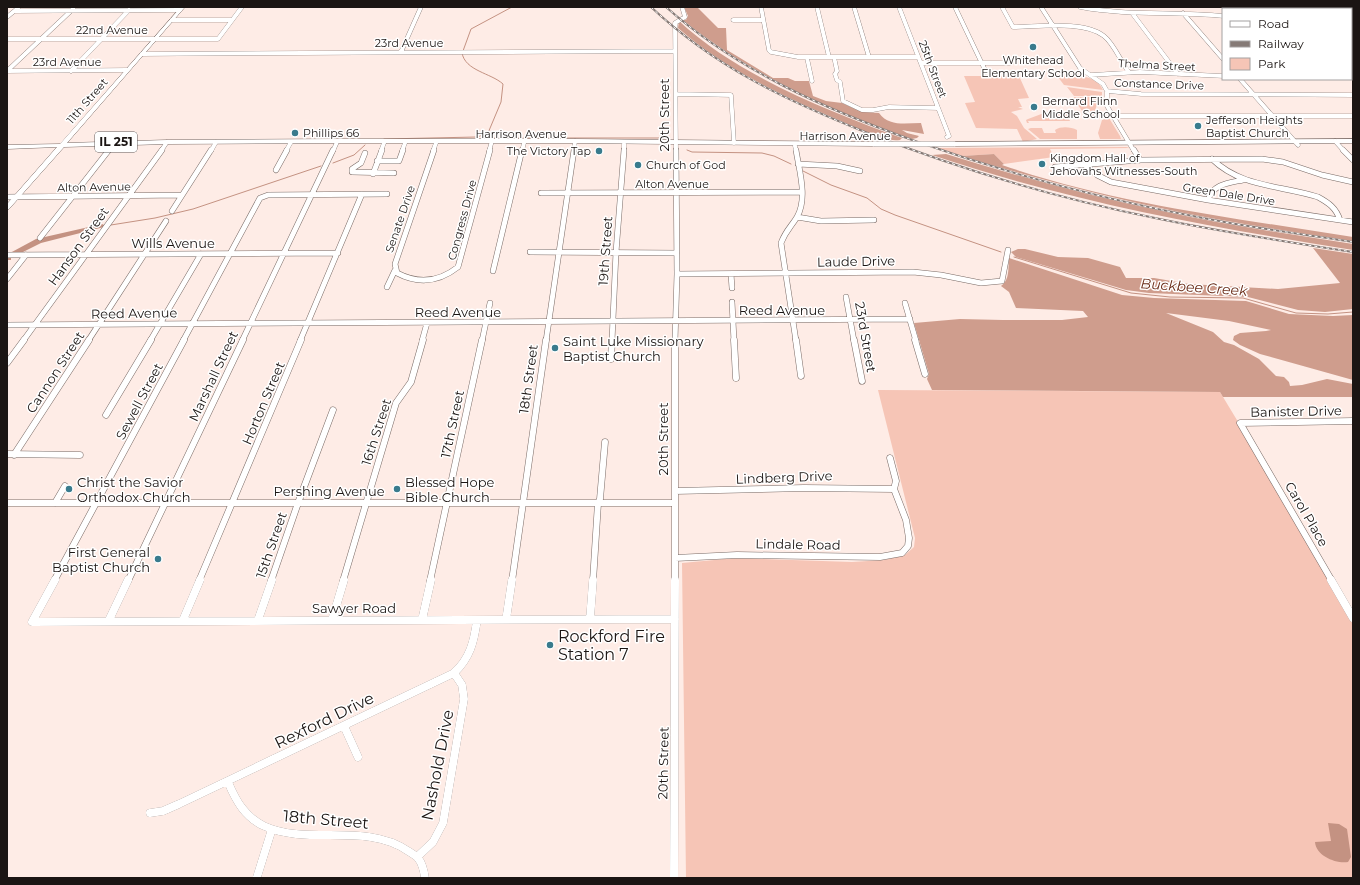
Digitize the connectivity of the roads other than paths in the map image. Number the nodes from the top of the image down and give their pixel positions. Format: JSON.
{"nodes":[{"id":1,"x":19,"y":7,"type":"edge"},
{"id":2,"x":76,"y":7,"type":"edge"},
{"id":3,"x":132,"y":7,"type":"edge"},
{"id":4,"x":242,"y":7,"type":"edge"},
{"id":5,"x":421,"y":7,"type":"edge"},
{"id":6,"x":682,"y":7,"type":"edge"},
{"id":7,"x":761,"y":7,"type":"edge"},
{"id":8,"x":817,"y":7,"type":"edge"},
{"id":9,"x":854,"y":7,"type":"edge"},
{"id":10,"x":899,"y":7,"type":"edge"},
{"id":11,"x":955,"y":7,"type":"edge"},
{"id":12,"x":1002,"y":7,"type":"edge"},
{"id":13,"x":1041,"y":7,"type":"edge"},
{"id":14,"x":1080,"y":7,"type":"edge"},
{"id":15,"x":182,"y":9,"type":"edge"},
{"id":16,"x":15,"y":11,"type":"junction"},
{"id":17,"x":72,"y":11,"type":"junction"},
{"id":18,"x":128,"y":11,"type":"junction"},
{"id":19,"x":1132,"y":13,"type":"junction"},
{"id":20,"x":1183,"y":13,"type":"junction"},
{"id":21,"x":1222,"y":16,"type":"edge"},
{"id":22,"x":7,"y":17,"type":"edge"},
{"id":23,"x":172,"y":20,"type":"junction"},
{"id":24,"x":232,"y":20,"type":"junction"},
{"id":25,"x":733,"y":20,"type":"dead end"},
{"id":26,"x":763,"y":20,"type":"junction"},
{"id":27,"x":1053,"y":27,"type":"junction"},
{"id":28,"x":42,"y":39,"type":"junction"},
{"id":29,"x":101,"y":39,"type":"junction"},
{"id":30,"x":155,"y":39,"type":"junction"},
{"id":31,"x":7,"y":40,"type":"edge"},
{"id":32,"x":676,"y":51,"type":"junction"},
{"id":33,"x":401,"y":52,"type":"junction"},
{"id":34,"x":142,"y":54,"type":"junction"},
{"id":35,"x":831,"y":57,"type":"junction"},
{"id":36,"x":918,"y":57,"type":"junction"},
{"id":37,"x":807,"y":58,"type":"junction"},
{"id":38,"x":869,"y":58,"type":"junction"},
{"id":39,"x":1222,"y":58,"type":"edge"},
{"id":40,"x":922,"y":63,"type":"junction"},
{"id":41,"x":981,"y":63,"type":"junction"},
{"id":42,"x":1011,"y":63,"type":"dead end"},
{"id":43,"x":127,"y":70,"type":"junction"},
{"id":44,"x":7,"y":71,"type":"edge"},
{"id":45,"x":71,"y":71,"type":"junction"},
{"id":46,"x":1128,"y":71,"type":"junction"},
{"id":47,"x":986,"y":72,"type":"dead end"},
{"id":48,"x":1178,"y":74,"type":"junction"},
{"id":49,"x":1091,"y":75,"type":"junction"},
{"id":50,"x":1222,"y":76,"type":"edge"},
{"id":51,"x":1241,"y":80,"type":"edge"},
{"id":52,"x":812,"y":81,"type":"dead end"},
{"id":53,"x":1108,"y":91,"type":"junction"},
{"id":54,"x":676,"y":94,"type":"junction"},
{"id":55,"x":1254,"y":94,"type":"junction"},
{"id":56,"x":1353,"y":94,"type":"edge"},
{"id":57,"x":938,"y":108,"type":"junction"},
{"id":58,"x":1113,"y":116,"type":"junction"},
{"id":59,"x":1272,"y":116,"type":"junction"},
{"id":60,"x":1353,"y":116,"type":"edge"},
{"id":61,"x":947,"y":137,"type":"dead end"},
{"id":62,"x":1353,"y":141,"type":"edge"},
{"id":63,"x":167,"y":142,"type":"junction"},
{"id":64,"x":216,"y":142,"type":"junction"},
{"id":65,"x":291,"y":142,"type":"junction"},
{"id":66,"x":337,"y":142,"type":"junction"},
{"id":67,"x":492,"y":142,"type":"junction"},
{"id":68,"x":575,"y":142,"type":"junction"},
{"id":69,"x":114,"y":143,"type":"junction"},
{"id":70,"x":384,"y":143,"type":"junction"},
{"id":71,"x":405,"y":143,"type":"junction"},
{"id":72,"x":436,"y":143,"type":"junction"},
{"id":73,"x":524,"y":143,"type":"junction"},
{"id":74,"x":734,"y":143,"type":"junction"},
{"id":75,"x":1296,"y":143,"type":"junction"},
{"id":76,"x":1337,"y":143,"type":"junction"},
{"id":77,"x":624,"y":144,"type":"junction"},
{"id":78,"x":676,"y":144,"type":"junction"},
{"id":79,"x":1131,"y":144,"type":"junction"},
{"id":80,"x":1353,"y":144,"type":"edge"},
{"id":81,"x":63,"y":145,"type":"junction"},
{"id":82,"x":877,"y":145,"type":"junction"},
{"id":83,"x":795,"y":146,"type":"junction"},
{"id":84,"x":8,"y":147,"type":"edge"},
{"id":85,"x":365,"y":153,"type":"dead end"},
{"id":86,"x":1212,"y":159,"type":"junction"},
{"id":87,"x":1140,"y":160,"type":"junction"},
{"id":88,"x":1353,"y":160,"type":"edge"},
{"id":89,"x":377,"y":161,"type":"junction"},
{"id":90,"x":798,"y":164,"type":"junction"},
{"id":91,"x":1085,"y":164,"type":"junction"},
{"id":92,"x":1055,"y":167,"type":"dead end"},
{"id":93,"x":276,"y":170,"type":"dead end"},
{"id":94,"x":860,"y":171,"type":"dead end"},
{"id":95,"x":394,"y":173,"type":"dead end"},
{"id":96,"x":373,"y":174,"type":"junction"},
{"id":97,"x":1243,"y":180,"type":"junction"},
{"id":98,"x":1353,"y":182,"type":"edge"},
{"id":99,"x":802,"y":192,"type":"junction"},
{"id":100,"x":541,"y":193,"type":"dead end"},
{"id":101,"x":566,"y":193,"type":"junction"},
{"id":102,"x":620,"y":193,"type":"junction"},
{"id":103,"x":676,"y":193,"type":"junction"},
{"id":104,"x":362,"y":194,"type":"junction"},
{"id":105,"x":387,"y":194,"type":"dead end"},
{"id":106,"x":182,"y":195,"type":"junction"},
{"id":107,"x":313,"y":195,"type":"junction"},
{"id":108,"x":74,"y":196,"type":"junction"},
{"id":109,"x":128,"y":196,"type":"junction"},
{"id":110,"x":7,"y":197,"type":"edge"},
{"id":111,"x":17,"y":197,"type":"junction"},
{"id":112,"x":1208,"y":200,"type":"junction"},
{"id":113,"x":7,"y":208,"type":"edge"},
{"id":114,"x":172,"y":211,"type":"dead end"},
{"id":115,"x":797,"y":217,"type":"junction"},
{"id":116,"x":166,"y":220,"type":"dead end"},
{"id":117,"x":874,"y":220,"type":"dead end"},
{"id":118,"x":1340,"y":220,"type":"junction"},
{"id":119,"x":1353,"y":222,"type":"edge"},
{"id":120,"x":40,"y":238,"type":"dead end"},
{"id":121,"x":530,"y":252,"type":"dead end"},
{"id":122,"x":616,"y":252,"type":"junction"},
{"id":123,"x":338,"y":253,"type":"junction"},
{"id":124,"x":558,"y":253,"type":"junction"},
{"id":125,"x":677,"y":253,"type":"junction"},
{"id":126,"x":1007,"y":253,"type":"dead end"},
{"id":127,"x":145,"y":254,"type":"junction"},
{"id":128,"x":201,"y":254,"type":"junction"},
{"id":129,"x":230,"y":254,"type":"junction"},
{"id":130,"x":284,"y":254,"type":"junction"},
{"id":131,"x":7,"y":255,"type":"edge"},
{"id":132,"x":26,"y":255,"type":"junction"},
{"id":133,"x":85,"y":255,"type":"junction"},
{"id":134,"x":395,"y":270,"type":"junction"},
{"id":135,"x":493,"y":271,"type":"dead end"},
{"id":136,"x":678,"y":274,"type":"junction"},
{"id":137,"x":731,"y":274,"type":"junction"},
{"id":138,"x":787,"y":274,"type":"junction"},
{"id":139,"x":7,"y":279,"type":"edge"},
{"id":140,"x":424,"y":281,"type":"joint"},
{"id":141,"x":387,"y":286,"type":"dead end"},
{"id":142,"x":732,"y":288,"type":"dead end"},
{"id":143,"x":846,"y":297,"type":"dead end"},
{"id":144,"x":732,"y":302,"type":"dead end"},
{"id":145,"x":490,"y":303,"type":"dead end"},
{"id":146,"x":905,"y":304,"type":"dead end"},
{"id":147,"x":910,"y":319,"type":"junction"},
{"id":148,"x":851,"y":320,"type":"junction"},
{"id":149,"x":675,"y":321,"type":"junction"},
{"id":150,"x":733,"y":321,"type":"junction"},
{"id":151,"x":794,"y":321,"type":"junction"},
{"id":152,"x":486,"y":322,"type":"junction"},
{"id":153,"x":548,"y":322,"type":"junction"},
{"id":154,"x":612,"y":322,"type":"junction"},
{"id":155,"x":309,"y":323,"type":"junction"},
{"id":156,"x":427,"y":323,"type":"junction"},
{"id":157,"x":160,"y":324,"type":"junction"},
{"id":158,"x":193,"y":324,"type":"junction"},
{"id":159,"x":250,"y":324,"type":"junction"},
{"id":160,"x":7,"y":325,"type":"edge"},
{"id":161,"x":34,"y":325,"type":"junction"},
{"id":162,"x":98,"y":325,"type":"junction"},
{"id":163,"x":611,"y":359,"type":"dead end"},
{"id":164,"x":7,"y":363,"type":"edge"},
{"id":165,"x":925,"y":374,"type":"dead end"},
{"id":166,"x":801,"y":376,"type":"dead end"},
{"id":167,"x":736,"y":378,"type":"dead end"},
{"id":168,"x":862,"y":381,"type":"dead end"},
{"id":169,"x":333,"y":410,"type":"dead end"},
{"id":170,"x":106,"y":415,"type":"dead end"},
{"id":171,"x":1353,"y":421,"type":"edge"},
{"id":172,"x":1240,"y":423,"type":"joint"},
{"id":173,"x":605,"y":442,"type":"dead end"},
{"id":174,"x":7,"y":454,"type":"edge"},
{"id":175,"x":14,"y":454,"type":"junction"},
{"id":176,"x":80,"y":455,"type":"dead end"},
{"id":177,"x":890,"y":458,"type":"dead end"},
{"id":178,"x":65,"y":486,"type":"dead end"},
{"id":179,"x":894,"y":489,"type":"junction"},
{"id":180,"x":675,"y":491,"type":"junction"},
{"id":181,"x":165,"y":502,"type":"junction"},
{"id":182,"x":523,"y":502,"type":"junction"},
{"id":183,"x":7,"y":503,"type":"edge"},
{"id":184,"x":55,"y":503,"type":"junction"},
{"id":185,"x":96,"y":503,"type":"junction"},
{"id":186,"x":232,"y":503,"type":"junction"},
{"id":187,"x":298,"y":503,"type":"junction"},
{"id":188,"x":448,"y":503,"type":"junction"},
{"id":189,"x":598,"y":503,"type":"junction"},
{"id":190,"x":675,"y":503,"type":"junction"},
{"id":191,"x":367,"y":504,"type":"junction"},
{"id":192,"x":675,"y":558,"type":"junction"},
{"id":193,"x":1353,"y":618,"type":"edge"},
{"id":194,"x":590,"y":619,"type":"junction"},
{"id":195,"x":675,"y":619,"type":"junction"},
{"id":196,"x":109,"y":620,"type":"junction"},
{"id":197,"x":183,"y":620,"type":"junction"},
{"id":198,"x":258,"y":620,"type":"junction"},
{"id":199,"x":332,"y":620,"type":"junction"},
{"id":200,"x":422,"y":620,"type":"junction"},
{"id":201,"x":477,"y":620,"type":"junction"},
{"id":202,"x":506,"y":620,"type":"junction"},
{"id":203,"x":32,"y":622,"type":"joint"},
{"id":204,"x":454,"y":673,"type":"junction"},
{"id":205,"x":344,"y":726,"type":"junction"},
{"id":206,"x":358,"y":757,"type":"dead end"},
{"id":207,"x":228,"y":782,"type":"junction"},
{"id":208,"x":150,"y":813,"type":"dead end"},
{"id":209,"x":272,"y":829,"type":"junction"},
{"id":210,"x":417,"y":857,"type":"junction"},
{"id":211,"x":257,"y":877,"type":"dead end"},
{"id":212,"x":425,"y":878,"type":"edge"},
{"id":213,"x":674,"y":878,"type":"edge"}],
"edges":[{"from":1,"to":16,"type":"street"},
{"from":2,"to":17,"type":"street"},
{"from":3,"to":18,"type":"street"},
{"from":4,"to":24,"type":"street"},
{"from":5,"to":33,"type":"street"},
{"from":6,"to":32,"type":"street","name":"20th Street"},
{"from":7,"to":26,"type":"street"},
{"from":8,"to":35,"type":"street"},
{"from":9,"to":38,"type":"street"},
{"from":10,"to":36,"type":"street","name":"25th Street"},
{"from":11,"to":41,"type":"street"},
{"from":12,"to":27,"type":"street"},
{"from":13,"to":27,"type":"street"},
{"from":14,"to":19,"type":"street"},
{"from":15,"to":18,"type":"street"},
{"from":15,"to":23,"type":"main road","name":"11th Street"},
{"from":16,"to":17,"type":"street"},
{"from":16,"to":22,"type":"street"},
{"from":17,"to":18,"type":"street"},
{"from":17,"to":28,"type":"street"},
{"from":18,"to":29,"type":"street"},
{"from":19,"to":20,"type":"street"},
{"from":19,"to":48,"type":"street"},
{"from":20,"to":21,"type":"street"},
{"from":20,"to":39,"type":"street"},
{"from":23,"to":24,"type":"street"},
{"from":23,"to":30,"type":"main road","name":"11th Street"},
{"from":24,"to":30,"type":"street","name":"22nd Avenue"},
{"from":25,"to":26,"type":"street"},
{"from":26,"to":37,"type":"street"},
{"from":27,"to":46,"type":"street"},
{"from":27,"to":49,"type":"street"},
{"from":28,"to":29,"type":"street","name":"22nd Avenue"},
{"from":28,"to":31,"type":"street","name":"22nd Avenue"},
{"from":28,"to":44,"type":"street"},
{"from":29,"to":30,"type":"street","name":"22nd Avenue"},
{"from":29,"to":45,"type":"street"},
{"from":30,"to":34,"type":"main road","name":"11th Street"},
{"from":32,"to":33,"type":"street","name":"23rd Avenue"},
{"from":32,"to":54,"type":"street","name":"20th Street"},
{"from":33,"to":34,"type":"street","name":"23rd Avenue"},
{"from":34,"to":43,"type":"main road","name":"11th Street"},
{"from":35,"to":37,"type":"street"},
{"from":35,"to":38,"type":"street"},
{"from":35,"to":57,"type":"street"},
{"from":36,"to":38,"type":"street"},
{"from":36,"to":40,"type":"street","name":"25th Street"},
{"from":37,"to":52,"type":"street"},
{"from":40,"to":41,"type":"street"},
{"from":40,"to":57,"type":"street","name":"25th Street"},
{"from":41,"to":42,"type":"street"},
{"from":41,"to":47,"type":"street"},
{"from":43,"to":45,"type":"street","name":"23rd Avenue"},
{"from":43,"to":81,"type":"main road","name":"11th Street"},
{"from":44,"to":45,"type":"street","name":"23rd Avenue"},
{"from":46,"to":48,"type":"street","name":"Thelma Street"},
{"from":46,"to":49,"type":"street","name":"Thelma Street"},
{"from":48,"to":50,"type":"street","name":"Thelma Street"},
{"from":49,"to":53,"type":"street"},
{"from":51,"to":55,"type":"street"},
{"from":53,"to":55,"type":"street","name":"Constance Drive"},
{"from":53,"to":58,"type":"street"},
{"from":54,"to":74,"type":"street"},
{"from":54,"to":78,"type":"street","name":"20th Street"},
{"from":55,"to":56,"type":"street","name":"Constance Drive"},
{"from":55,"to":59,"type":"street"},
{"from":57,"to":61,"type":"street","name":"25th Street"},
{"from":58,"to":59,"type":"street"},
{"from":58,"to":79,"type":"street"},
{"from":59,"to":60,"type":"street"},
{"from":59,"to":75,"type":"street"},
{"from":62,"to":76,"type":"main road","name":"Harrison Avenue"},
{"from":63,"to":64,"type":"main road","name":"Harrison Avenue"},
{"from":63,"to":69,"type":"main road","name":"Harrison Avenue"},
{"from":63,"to":109,"type":"street","name":"Hanson Street"},
{"from":64,"to":65,"type":"main road","name":"Harrison Avenue"},
{"from":64,"to":106,"type":"street"},
{"from":65,"to":66,"type":"main road","name":"Harrison Avenue"},
{"from":65,"to":93,"type":"street"},
{"from":66,"to":67,"type":"main road","name":"Harrison Avenue"},
{"from":66,"to":70,"type":"main road","name":"Harrison Avenue"},
{"from":66,"to":107,"type":"street","name":"Marshall Street"},
{"from":67,"to":68,"type":"main road","name":"Harrison Avenue"},
{"from":67,"to":72,"type":"main road","name":"Harrison Avenue"},
{"from":67,"to":73,"type":"main road","name":"Harrison Avenue"},
{"from":67,"to":140,"type":"street","name":"Congress Drive"},
{"from":68,"to":73,"type":"main road","name":"Harrison Avenue"},
{"from":68,"to":77,"type":"main road","name":"Harrison Avenue"},
{"from":68,"to":78,"type":"main road","name":"Harrison Avenue"},
{"from":68,"to":101,"type":"street","name":"18th Street"},
{"from":69,"to":81,"type":"main road","name":"Harrison Avenue"},
{"from":69,"to":108,"type":"street"},
{"from":70,"to":71,"type":"main road","name":"Harrison Avenue"},
{"from":70,"to":89,"type":"street"},
{"from":71,"to":72,"type":"main road","name":"Harrison Avenue"},
{"from":71,"to":89,"type":"street"},
{"from":72,"to":134,"type":"street","name":"Senate Drive"},
{"from":73,"to":135,"type":"street"},
{"from":74,"to":78,"type":"main road","name":"Harrison Avenue"},
{"from":74,"to":82,"type":"main road","name":"Harrison Avenue"},
{"from":75,"to":76,"type":"main road","name":"Harrison Avenue"},
{"from":75,"to":79,"type":"main road","name":"Harrison Avenue"},
{"from":76,"to":80,"type":"main road","name":"Harrison Avenue"},
{"from":76,"to":88,"type":"street"},
{"from":77,"to":78,"type":"main road","name":"Harrison Avenue"},
{"from":77,"to":102,"type":"street","name":"19th Street"},
{"from":78,"to":83,"type":"main road","name":"Harrison Avenue"},
{"from":78,"to":103,"type":"street","name":"20th Street"},
{"from":79,"to":82,"type":"main road","name":"Harrison Avenue","bridge":true},
{"from":79,"to":87,"type":"street"},
{"from":81,"to":84,"type":"main road","name":"Harrison Avenue"},
{"from":81,"to":111,"type":"main road","name":"11th Street"},
{"from":82,"to":83,"type":"main road","name":"Harrison Avenue"},
{"from":83,"to":90,"type":"street"},
{"from":85,"to":96,"type":"street"},
{"from":86,"to":87,"type":"street"},
{"from":86,"to":97,"type":"street"},
{"from":86,"to":98,"type":"street"},
{"from":87,"to":91,"type":"street"},
{"from":89,"to":96,"type":"street"},
{"from":90,"to":94,"type":"street"},
{"from":90,"to":99,"type":"street"},
{"from":91,"to":92,"type":"street"},
{"from":91,"to":112,"type":"street","name":"Green Dale Drive"},
{"from":95,"to":96,"type":"street"},
{"from":97,"to":112,"type":"street"},
{"from":97,"to":118,"type":"street"},
{"from":99,"to":103,"type":"street","name":"Alton Avenue"},
{"from":99,"to":115,"type":"street"},
{"from":100,"to":101,"type":"street","name":"Alton Avenue"},
{"from":101,"to":102,"type":"street","name":"Alton Avenue"},
{"from":101,"to":124,"type":"street","name":"18th Street"},
{"from":102,"to":103,"type":"street","name":"Alton Avenue"},
{"from":102,"to":122,"type":"street","name":"19th Street"},
{"from":103,"to":125,"type":"street","name":"20th Street"},
{"from":104,"to":105,"type":"street"},
{"from":104,"to":107,"type":"street"},
{"from":104,"to":123,"type":"street","name":"Horton Street"},
{"from":106,"to":109,"type":"street","name":"Alton Avenue"},
{"from":106,"to":114,"type":"street"},
{"from":107,"to":129,"type":"street","name":"Sewell Street"},
{"from":107,"to":130,"type":"street","name":"Marshall Street"},
{"from":108,"to":109,"type":"street","name":"Alton Avenue"},
{"from":108,"to":111,"type":"street","name":"Alton Avenue"},
{"from":108,"to":120,"type":"street"},
{"from":109,"to":133,"type":"street","name":"Hanson Street"},
{"from":110,"to":111,"type":"street","name":"Alton Avenue"},
{"from":111,"to":113,"type":"main road","name":"11th Street"},
{"from":112,"to":118,"type":"street","name":"Green Dale Drive"},
{"from":115,"to":117,"type":"street"},
{"from":115,"to":138,"type":"street"},
{"from":116,"to":127,"type":"street","name":"Cannon Street"},
{"from":118,"to":119,"type":"street","name":"Green Dale Drive"},
{"from":121,"to":124,"type":"street"},
{"from":122,"to":124,"type":"street"},
{"from":122,"to":125,"type":"street"},
{"from":122,"to":154,"type":"street","name":"19th Street"},
{"from":123,"to":130,"type":"street","name":"Wills Avenue"},
{"from":123,"to":155,"type":"street","name":"Horton Street"},
{"from":124,"to":153,"type":"street","name":"18th Street"},
{"from":125,"to":136,"type":"street","name":"20th Street"},
{"from":126,"to":138,"type":"street","name":"Laude Drive"},
{"from":127,"to":128,"type":"street","name":"Wills Avenue"},
{"from":127,"to":133,"type":"street","name":"Wills Avenue"},
{"from":127,"to":162,"type":"street","name":"Cannon Street"},
{"from":128,"to":129,"type":"street","name":"Wills Avenue"},
{"from":128,"to":157,"type":"street"},
{"from":129,"to":130,"type":"street","name":"Wills Avenue"},
{"from":129,"to":158,"type":"street","name":"Sewell Street"},
{"from":130,"to":159,"type":"street","name":"Marshall Street"},
{"from":131,"to":132,"type":"street","name":"Wills Avenue"},
{"from":132,"to":133,"type":"street","name":"Wills Avenue"},
{"from":132,"to":139,"type":"street"},
{"from":133,"to":161,"type":"street","name":"Hanson Street"},
{"from":134,"to":140,"type":"street","name":"Senate Drive"},
{"from":134,"to":141,"type":"street"},
{"from":136,"to":137,"type":"street","name":"Laude Drive"},
{"from":136,"to":149,"type":"street","name":"20th Street"},
{"from":137,"to":138,"type":"street","name":"Laude Drive"},
{"from":137,"to":142,"type":"street"},
{"from":138,"to":151,"type":"street"},
{"from":143,"to":148,"type":"street","name":"23rd Street"},
{"from":144,"to":150,"type":"street"},
{"from":145,"to":152,"type":"street","name":"17th Street"},
{"from":146,"to":147,"type":"street"},
{"from":147,"to":148,"type":"street","name":"Reed Avenue"},
{"from":147,"to":165,"type":"street"},
{"from":148,"to":151,"type":"street","name":"Reed Avenue"},
{"from":148,"to":168,"type":"street","name":"23rd Street"},
{"from":149,"to":150,"type":"street","name":"Reed Avenue"},
{"from":149,"to":154,"type":"street","name":"Reed Avenue"},
{"from":149,"to":180,"type":"street","name":"20th Street"},
{"from":150,"to":151,"type":"street","name":"Reed Avenue"},
{"from":150,"to":167,"type":"street"},
{"from":151,"to":166,"type":"street"},
{"from":152,"to":153,"type":"street","name":"Reed Avenue"},
{"from":152,"to":156,"type":"street","name":"Reed Avenue"},
{"from":152,"to":188,"type":"street","name":"17th Street"},
{"from":153,"to":154,"type":"street","name":"Reed Avenue"},
{"from":153,"to":182,"type":"street","name":"18th Street"},
{"from":154,"to":163,"type":"street","name":"19th Street"},
{"from":155,"to":156,"type":"street","name":"Reed Avenue"},
{"from":155,"to":159,"type":"street","name":"Reed Avenue"},
{"from":155,"to":186,"type":"street","name":"Horton Street"},
{"from":156,"to":191,"type":"street","name":"16th Street"},
{"from":157,"to":158,"type":"street","name":"Reed Avenue"},
{"from":157,"to":162,"type":"street","name":"Reed Avenue"},
{"from":157,"to":170,"type":"street"},
{"from":158,"to":159,"type":"street","name":"Reed Avenue"},
{"from":158,"to":185,"type":"street","name":"Sewell Street"},
{"from":159,"to":181,"type":"street","name":"Marshall Street"},
{"from":160,"to":161,"type":"street","name":"Reed Avenue"},
{"from":161,"to":162,"type":"street","name":"Reed Avenue"},
{"from":161,"to":164,"type":"street","name":"Hanson Street"},
{"from":162,"to":175,"type":"street","name":"Cannon Street"},
{"from":169,"to":187,"type":"street","name":"15th Street"},
{"from":171,"to":172,"type":"street","name":"Banister Drive"},
{"from":172,"to":193,"type":"street","name":"Carol Place"},
{"from":173,"to":189,"type":"street"},
{"from":174,"to":175,"type":"street"},
{"from":175,"to":176,"type":"street"},
{"from":177,"to":179,"type":"street"},
{"from":178,"to":184,"type":"street"},
{"from":179,"to":180,"type":"street","name":"Lindberg Drive"},
{"from":179,"to":192,"type":"street","name":"Lindale Road"},
{"from":180,"to":190,"type":"street","name":"20th Street"},
{"from":181,"to":185,"type":"street","name":"Pershing Avenue"},
{"from":181,"to":186,"type":"street","name":"Pershing Avenue"},
{"from":181,"to":196,"type":"street","name":"Marshall Street"},
{"from":182,"to":188,"type":"street","name":"Pershing Avenue"},
{"from":182,"to":189,"type":"street","name":"Pershing Avenue"},
{"from":182,"to":202,"type":"street","name":"18th Street"},
{"from":183,"to":184,"type":"street","name":"Pershing Avenue"},
{"from":184,"to":185,"type":"street","name":"Pershing Avenue"},
{"from":185,"to":203,"type":"street","name":"Sewell Street"},
{"from":186,"to":187,"type":"street","name":"Pershing Avenue"},
{"from":186,"to":197,"type":"street","name":"Horton Street"},
{"from":187,"to":191,"type":"street","name":"Pershing Avenue"},
{"from":187,"to":198,"type":"street","name":"15th Street"},
{"from":188,"to":191,"type":"street","name":"Pershing Avenue"},
{"from":188,"to":200,"type":"street","name":"17th Street"},
{"from":189,"to":190,"type":"street","name":"Pershing Avenue"},
{"from":189,"to":194,"type":"street"},
{"from":190,"to":192,"type":"street","name":"20th Street"},
{"from":191,"to":199,"type":"street","name":"16th Street"},
{"from":192,"to":195,"type":"street","name":"20th Street"},
{"from":194,"to":195,"type":"street","name":"Sawyer Road"},
{"from":194,"to":202,"type":"street","name":"Sawyer Road"},
{"from":195,"to":213,"type":"street","name":"20th Street"},
{"from":196,"to":197,"type":"street","name":"Sawyer Road"},
{"from":196,"to":203,"type":"street","name":"Sawyer Road"},
{"from":197,"to":198,"type":"street","name":"Sawyer Road"},
{"from":198,"to":199,"type":"street","name":"Sawyer Road"},
{"from":199,"to":200,"type":"street","name":"Sawyer Road"},
{"from":200,"to":201,"type":"street","name":"Sawyer Road"},
{"from":201,"to":202,"type":"street","name":"Sawyer Road"},
{"from":201,"to":204,"type":"street","name":"Rexford Drive"},
{"from":204,"to":205,"type":"street","name":"Rexford Drive"},
{"from":204,"to":210,"type":"street","name":"Nashold Drive"},
{"from":205,"to":206,"type":"street"},
{"from":205,"to":207,"type":"street","name":"Rexford Drive"},
{"from":207,"to":208,"type":"street","name":"Rexford Drive"},
{"from":207,"to":209,"type":"street","name":"18th Street"},
{"from":209,"to":210,"type":"street","name":"18th Street"},
{"from":209,"to":211,"type":"street"},
{"from":210,"to":212,"type":"street"}]}
